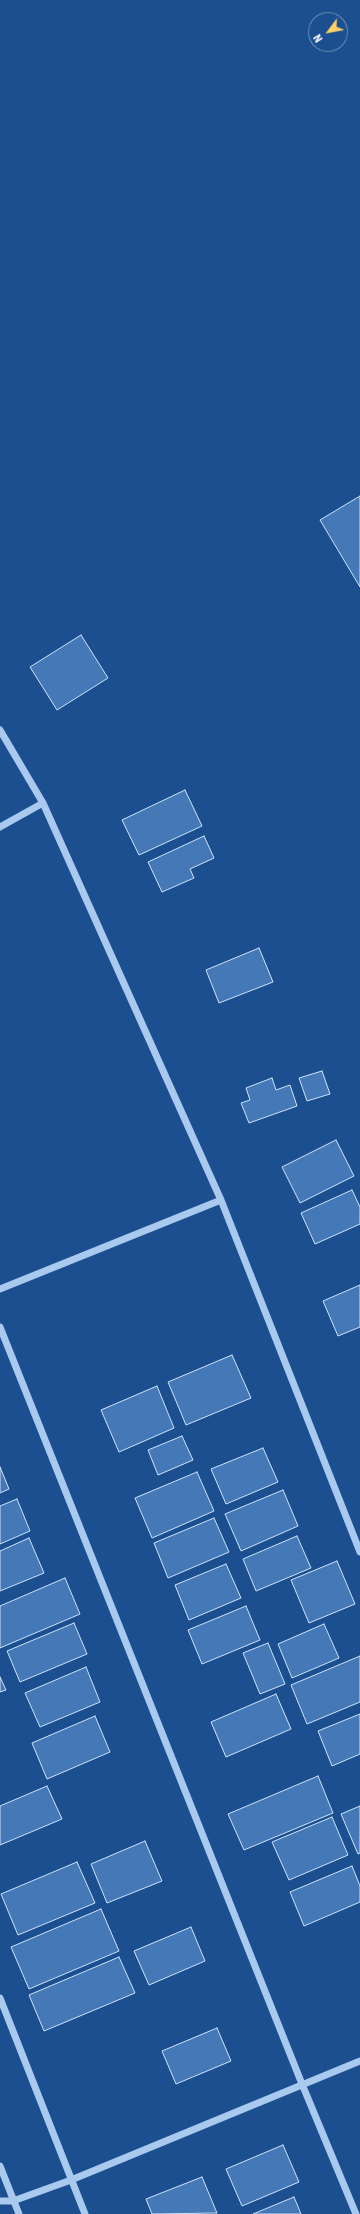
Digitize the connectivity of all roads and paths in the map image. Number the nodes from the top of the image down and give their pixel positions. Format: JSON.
{"nodes":[{"id":1,"x":0,"y":730,"type":"edge"},
{"id":2,"x":43,"y":803,"type":"junction"},
{"id":3,"x":0,"y":826,"type":"edge"},
{"id":4,"x":221,"y":1200,"type":"junction"},
{"id":5,"x":0,"y":1289,"type":"edge"},
{"id":6,"x":0,"y":1327,"type":"edge"},
{"id":7,"x":360,"y":1552,"type":"edge"},
{"id":8,"x":0,"y":1998,"type":"edge"},
{"id":9,"x":360,"y":2061,"type":"edge"},
{"id":10,"x":302,"y":2084,"type":"junction"},
{"id":11,"x":0,"y":2166,"type":"edge"},
{"id":12,"x":71,"y":2180,"type":"junction"},
{"id":13,"x":13,"y":2201,"type":"junction"},
{"id":14,"x":0,"y":2202,"type":"edge"},
{"id":15,"x":19,"y":2214,"type":"edge"},
{"id":16,"x":85,"y":2214,"type":"edge"},
{"id":17,"x":356,"y":2214,"type":"edge"}],
"edges":[{"from":1,"to":2,"type":"street"},
{"from":2,"to":3,"type":"street"},
{"from":2,"to":4,"type":"street"},
{"from":4,"to":5,"type":"street"},
{"from":4,"to":7,"type":"street"},
{"from":6,"to":10,"type":"street"},
{"from":8,"to":12,"type":"street"},
{"from":9,"to":10,"type":"street"},
{"from":10,"to":12,"type":"street"},
{"from":10,"to":17,"type":"street"},
{"from":11,"to":13,"type":"street"},
{"from":12,"to":13,"type":"street"},
{"from":12,"to":16,"type":"street"},
{"from":13,"to":14,"type":"street"},
{"from":13,"to":15,"type":"street"}]}
